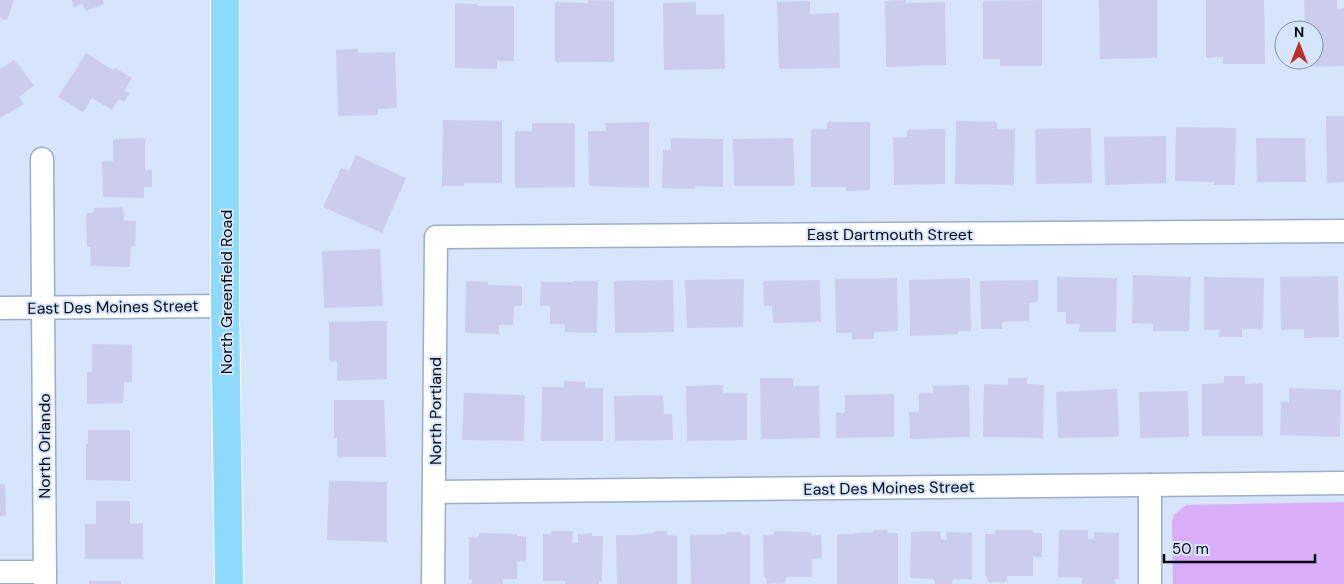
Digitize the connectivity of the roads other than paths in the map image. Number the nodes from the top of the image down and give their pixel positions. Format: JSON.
{"nodes":[{"id":1,"x":225,"y":0,"type":"edge"},
{"id":2,"x":42,"y":159,"type":"dead end"},
{"id":3,"x":1344,"y":231,"type":"edge"},
{"id":4,"x":436,"y":237,"type":"joint"},
{"id":5,"x":225,"y":306,"type":"junction"},
{"id":6,"x":0,"y":308,"type":"edge"},
{"id":7,"x":44,"y":308,"type":"junction"},
{"id":8,"x":1344,"y":482,"type":"edge"},
{"id":9,"x":1150,"y":485,"type":"junction"},
{"id":10,"x":434,"y":492,"type":"junction"},
{"id":11,"x":0,"y":572,"type":"edge"},
{"id":12,"x":45,"y":578,"type":"edge"},
{"id":13,"x":228,"y":584,"type":"edge"},
{"id":14,"x":432,"y":584,"type":"edge"},
{"id":15,"x":1150,"y":584,"type":"edge"}],
"edges":[{"from":1,"to":5,"type":"main road","name":"North Greenfield Road"},
{"from":2,"to":7,"type":"street","name":"North Orlando"},
{"from":3,"to":4,"type":"street","name":"East Dartmouth Street"},
{"from":4,"to":10,"type":"street","name":"North Portland"},
{"from":5,"to":7,"type":"street","name":"East Des Moines Street"},
{"from":5,"to":13,"type":"main road","name":"North Greenfield Road"},
{"from":6,"to":7,"type":"street","name":"East Des Moines Street"},
{"from":7,"to":12,"type":"street","name":"North Orlando"},
{"from":8,"to":9,"type":"street","name":"East Des Moines Street"},
{"from":9,"to":10,"type":"street","name":"East Des Moines Street"},
{"from":9,"to":15,"type":"street"},
{"from":10,"to":14,"type":"street","name":"North Portland"},
{"from":11,"to":12,"type":"street"}]}
